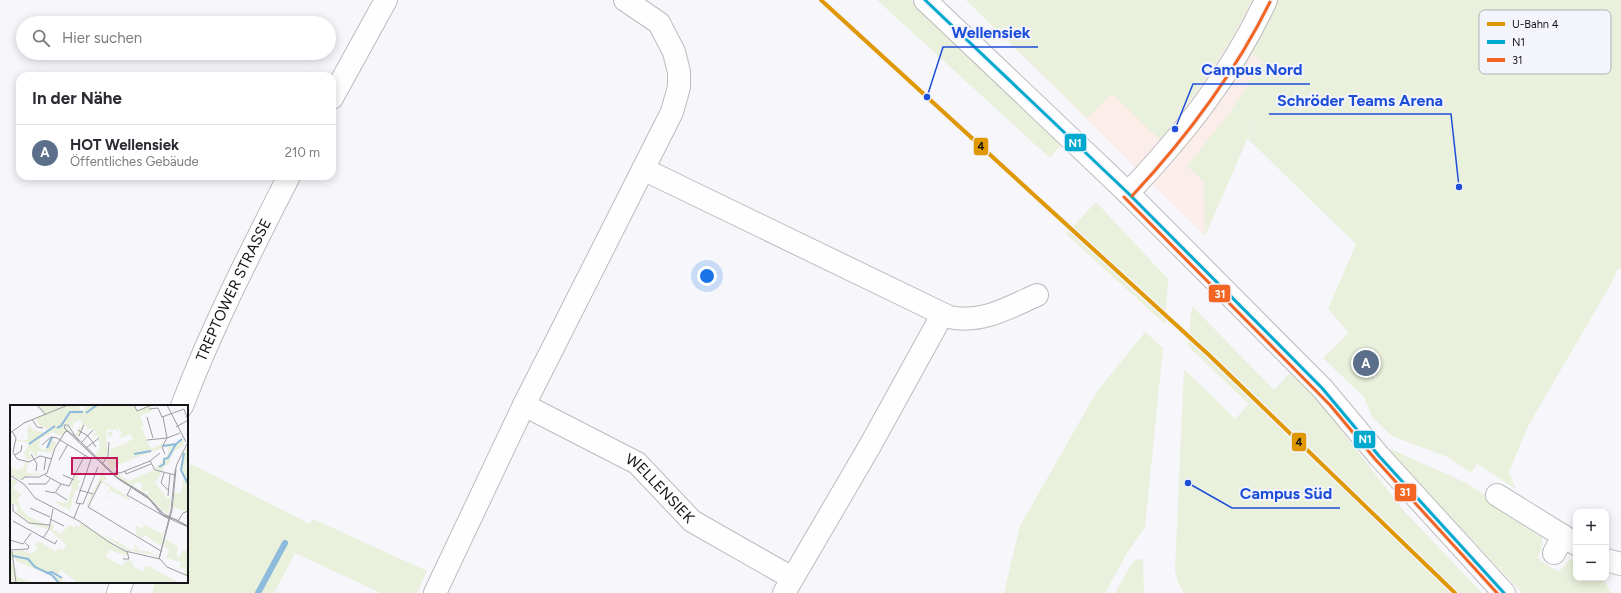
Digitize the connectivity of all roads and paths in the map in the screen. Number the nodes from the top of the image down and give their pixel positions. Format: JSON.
{"nodes":[{"id":1,"x":386,"y":0,"type":"edge"},
{"id":2,"x":925,"y":0,"type":"edge"},
{"id":3,"x":1266,"y":0,"type":"edge"},
{"id":4,"x":634,"y":5,"type":"edge"},
{"id":5,"x":336,"y":91,"type":"edge"},
{"id":6,"x":643,"y":169,"type":"junction"},
{"id":7,"x":288,"y":180,"type":"edge"},
{"id":8,"x":1128,"y":193,"type":"junction"},
{"id":9,"x":1037,"y":295,"type":"dead end"},
{"id":10,"x":942,"y":315,"type":"junction"},
{"id":11,"x":182,"y":405,"type":"edge"},
{"id":12,"x":524,"y":405,"type":"junction"},
{"id":13,"x":1497,"y":495,"type":"dead end"},
{"id":14,"x":1564,"y":544,"type":"edge"},
{"id":15,"x":1609,"y":561,"type":"edge"},
{"id":16,"x":1621,"y":564,"type":"edge"},
{"id":17,"x":122,"y":583,"type":"edge"},
{"id":18,"x":788,"y":586,"type":"edge"},
{"id":19,"x":118,"y":593,"type":"edge"},
{"id":20,"x":435,"y":593,"type":"edge"},
{"id":21,"x":1504,"y":593,"type":"edge"}],
"edges":[{"from":1,"to":5,"type":"street"},
{"from":2,"to":8,"type":"street"},
{"from":3,"to":8,"type":"street"},
{"from":4,"to":6,"type":"street"},
{"from":6,"to":10,"type":"street"},
{"from":6,"to":12,"type":"street"},
{"from":7,"to":11,"type":"street","name":"TREPTOWER STRASSE"},
{"from":8,"to":21,"type":"street"},
{"from":9,"to":10,"type":"street"},
{"from":10,"to":18,"type":"street","name":"WELLENSIEK"},
{"from":12,"to":18,"type":"street","name":"WELLENSIEK"},
{"from":12,"to":20,"type":"street"},
{"from":13,"to":14,"type":"street"},
{"from":15,"to":16,"type":"street"},
{"from":17,"to":19,"type":"street"}]}
